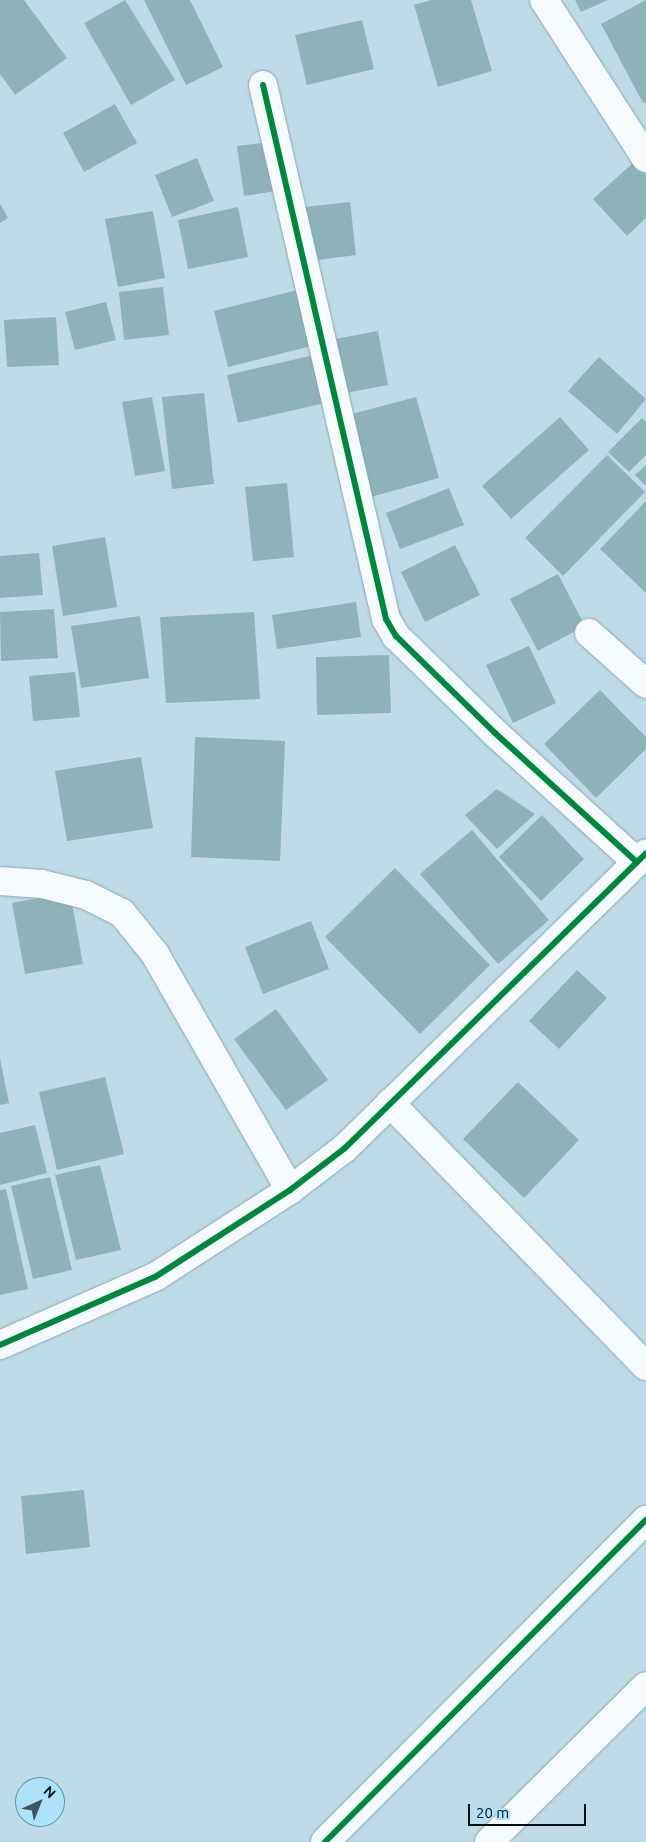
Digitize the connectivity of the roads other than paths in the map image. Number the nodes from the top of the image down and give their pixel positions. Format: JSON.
{"nodes":[{"id":1,"x":544,"y":0,"type":"edge"},
{"id":2,"x":263,"y":84,"type":"dead end"},
{"id":3,"x":637,"y":129,"type":"edge"},
{"id":4,"x":646,"y":158,"type":"edge"},
{"id":5,"x":590,"y":633,"type":"dead end"},
{"id":6,"x":646,"y":684,"type":"edge"},
{"id":7,"x":642,"y":858,"type":"edge"},
{"id":8,"x":0,"y":881,"type":"edge"},
{"id":9,"x":390,"y":1102,"type":"junction"},
{"id":10,"x":290,"y":1190,"type":"junction"},
{"id":11,"x":0,"y":1345,"type":"edge"},
{"id":12,"x":646,"y":1366,"type":"edge"},
{"id":13,"x":646,"y":1520,"type":"edge"},
{"id":14,"x":646,"y":1686,"type":"edge"},
{"id":15,"x":325,"y":1842,"type":"edge"},
{"id":16,"x":489,"y":1842,"type":"edge"}],
"edges":[{"from":1,"to":3,"type":"street"},
{"from":2,"to":7,"type":"street"},
{"from":3,"to":4,"type":"street"},
{"from":5,"to":6,"type":"street"},
{"from":7,"to":9,"type":"street"},
{"from":8,"to":10,"type":"street"},
{"from":9,"to":10,"type":"street"},
{"from":9,"to":12,"type":"street"},
{"from":10,"to":11,"type":"street"},
{"from":13,"to":15,"type":"street"},
{"from":14,"to":16,"type":"street"}]}
